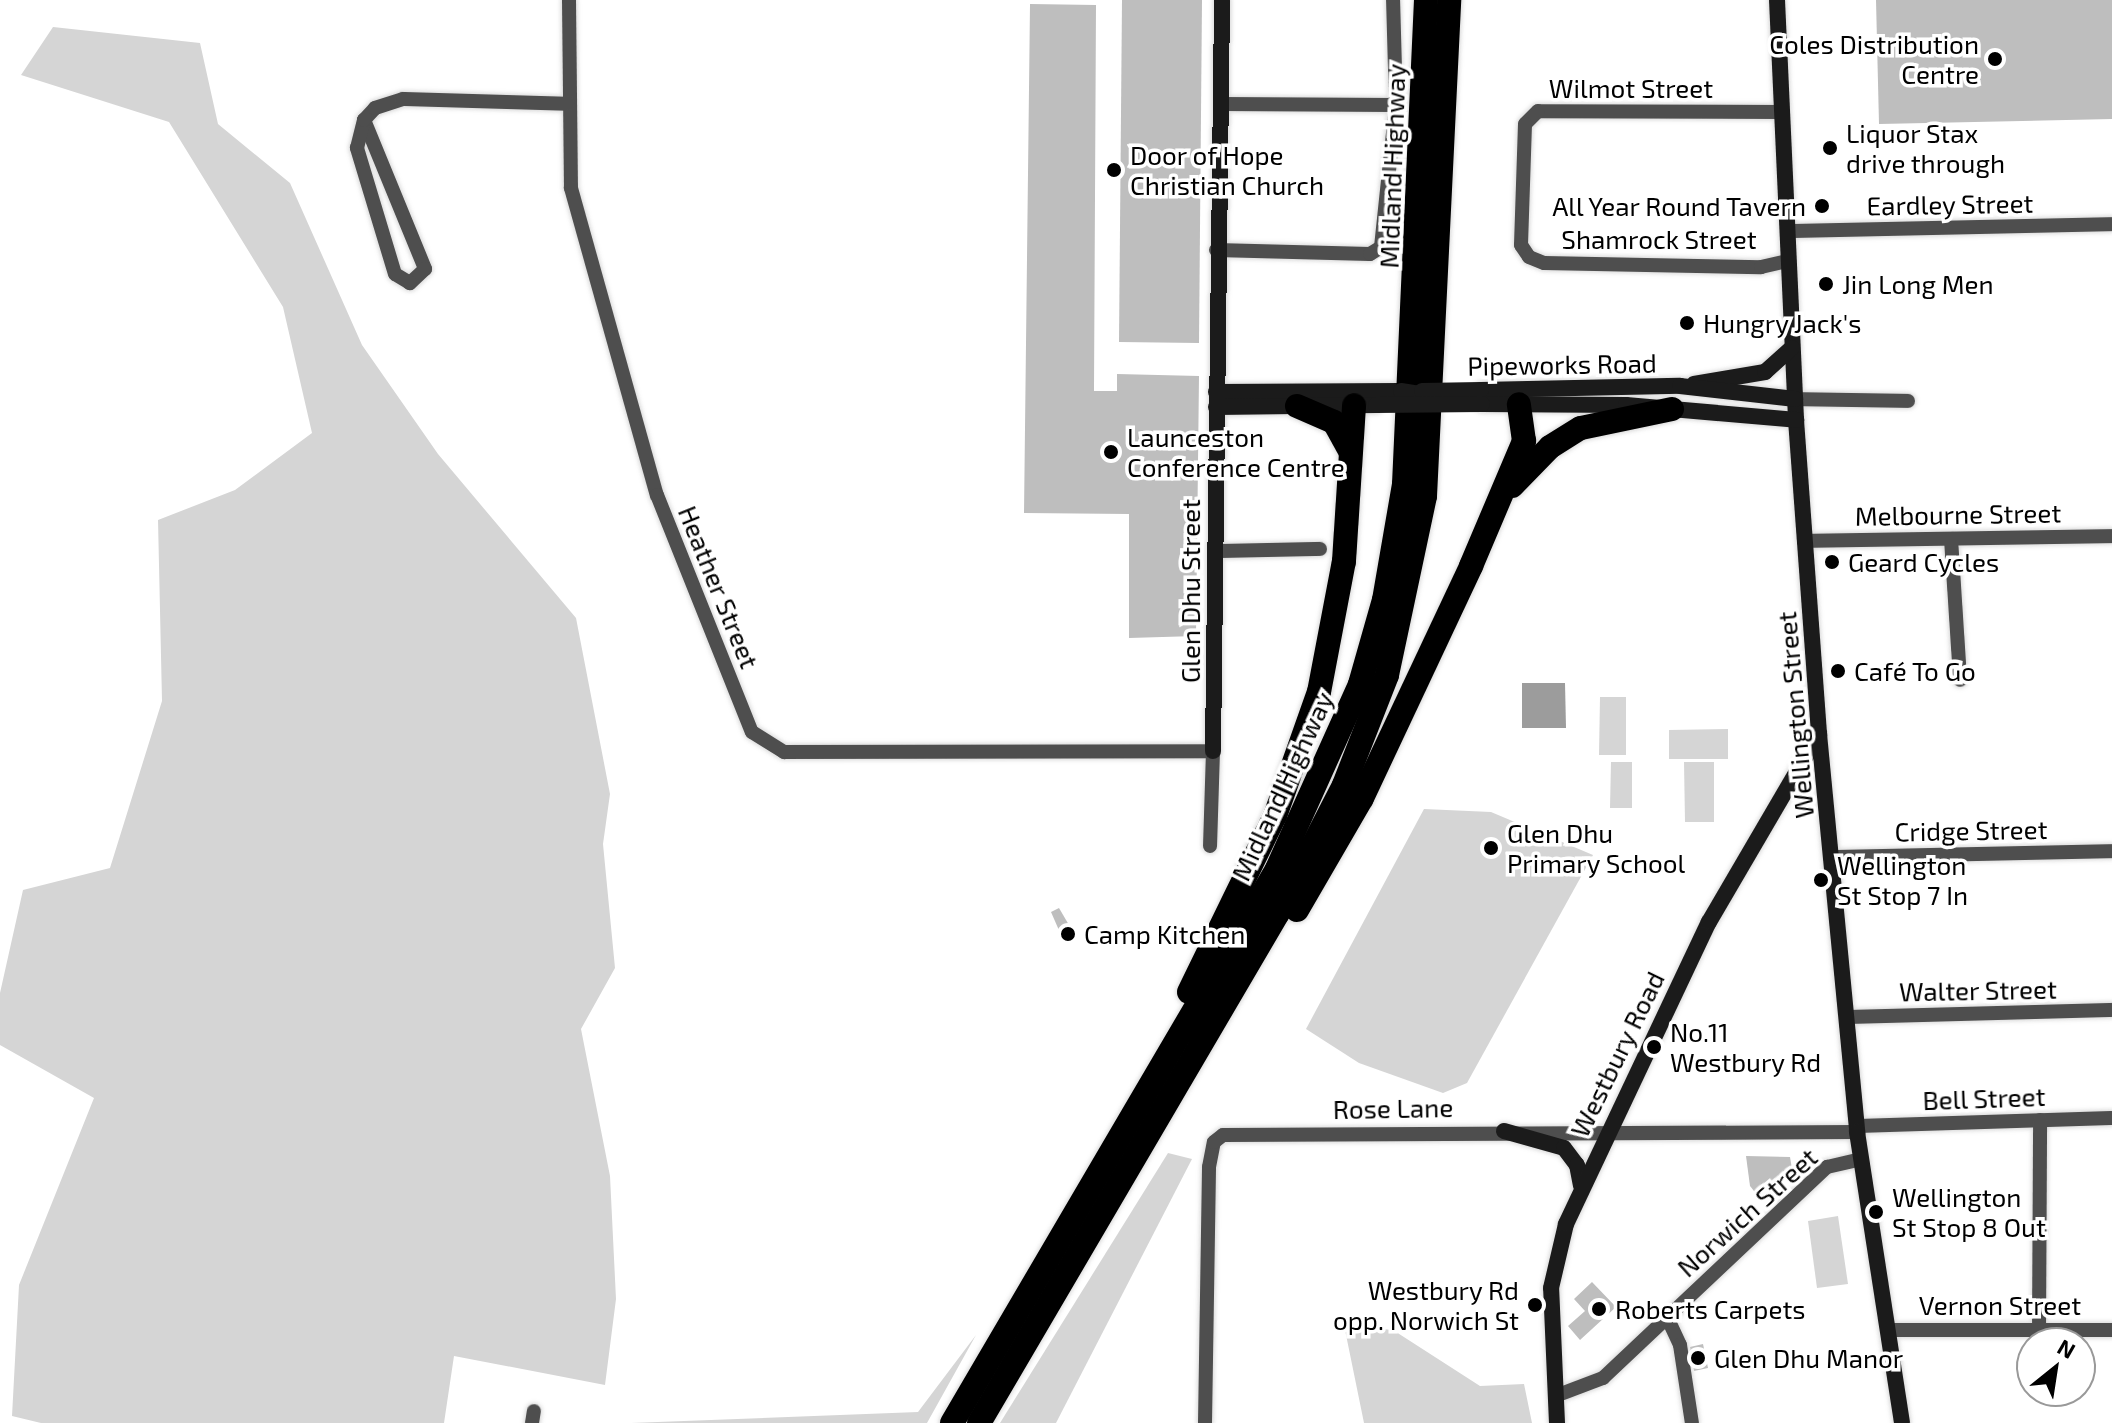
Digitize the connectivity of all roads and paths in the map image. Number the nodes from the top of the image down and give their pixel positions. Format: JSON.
{"nodes":[{"id":1,"x":569,"y":0,"type":"edge"},
{"id":2,"x":1222,"y":0,"type":"edge"},
{"id":3,"x":1393,"y":0,"type":"edge"},
{"id":4,"x":1426,"y":0,"type":"edge"},
{"id":5,"x":1449,"y":0,"type":"edge"},
{"id":6,"x":1777,"y":0,"type":"edge"},
{"id":7,"x":568,"y":104,"type":"junction"},
{"id":8,"x":1220,"y":104,"type":"junction"},
{"id":9,"x":1396,"y":105,"type":"junction"},
{"id":10,"x":1783,"y":112,"type":"junction"},
{"id":11,"x":364,"y":120,"type":"junction"},
{"id":12,"x":2112,"y":224,"type":"edge"},
{"id":13,"x":1788,"y":231,"type":"junction"},
{"id":14,"x":1216,"y":250,"type":"junction"},
{"id":15,"x":1529,"y":257,"type":"joint"},
{"id":16,"x":1788,"y":261,"type":"junction"},
{"id":17,"x":1792,"y":348,"type":"junction"},
{"id":18,"x":1675,"y":394,"type":"junction"},
{"id":19,"x":1481,"y":397,"type":"junction"},
{"id":20,"x":1365,"y":398,"type":"junction"},
{"id":21,"x":1795,"y":399,"type":"junction"},
{"id":22,"x":1216,"y":400,"type":"junction"},
{"id":23,"x":1908,"y":401,"type":"dead end"},
{"id":24,"x":1519,"y":404,"type":"junction"},
{"id":25,"x":1297,"y":406,"type":"junction"},
{"id":26,"x":1796,"y":420,"type":"junction"},
{"id":27,"x":1351,"y":457,"type":"junction"},
{"id":28,"x":1490,"y":522,"type":"junction"},
{"id":29,"x":2112,"y":536,"type":"edge"},
{"id":30,"x":1951,"y":539,"type":"junction"},
{"id":31,"x":1804,"y":541,"type":"junction"},
{"id":32,"x":1320,"y":549,"type":"dead end"},
{"id":33,"x":1215,"y":551,"type":"junction"},
{"id":34,"x":1960,"y":680,"type":"dead end"},
{"id":35,"x":1819,"y":734,"type":"junction"},
{"id":36,"x":1213,"y":751,"type":"junction"},
{"id":37,"x":1210,"y":846,"type":"dead end"},
{"id":38,"x":2112,"y":851,"type":"edge"},
{"id":39,"x":1831,"y":857,"type":"junction"},
{"id":40,"x":2112,"y":1010,"type":"edge"},
{"id":41,"x":1846,"y":1017,"type":"junction"},
{"id":42,"x":2112,"y":1118,"type":"edge"},
{"id":43,"x":2040,"y":1120,"type":"junction"},
{"id":44,"x":1857,"y":1129,"type":"junction"},
{"id":45,"x":1504,"y":1131,"type":"junction"},
{"id":46,"x":1605,"y":1134,"type":"junction"},
{"id":47,"x":1861,"y":1159,"type":"junction"},
{"id":48,"x":1092,"y":1184,"type":"junction"},
{"id":49,"x":1581,"y":1188,"type":"junction"},
{"id":50,"x":1080,"y":1253,"type":"junction"},
{"id":51,"x":1667,"y":1317,"type":"junction"},
{"id":52,"x":2039,"y":1327,"type":"edge"},
{"id":53,"x":1888,"y":1330,"type":"junction"},
{"id":54,"x":2016,"y":1330,"type":"edge"},
{"id":55,"x":1558,"y":1395,"type":"junction"},
{"id":56,"x":952,"y":1423,"type":"edge"},
{"id":57,"x":979,"y":1423,"type":"edge"},
{"id":58,"x":1205,"y":1423,"type":"edge"},
{"id":59,"x":1557,"y":1423,"type":"edge"},
{"id":60,"x":1692,"y":1423,"type":"edge"},
{"id":61,"x":1902,"y":1423,"type":"edge"}],
"edges":[{"from":1,"to":7,"type":"street","name":"Heather Street"},
{"from":2,"to":8,"type":"main road","name":"Glen Dhu Street"},
{"from":3,"to":9,"type":"street"},
{"from":4,"to":48,"type":"highway","name":"Midland Highway"},
{"from":5,"to":50,"type":"highway","name":"Midland Highway"},
{"from":6,"to":10,"type":"main road","name":"Wellington Street"},
{"from":7,"to":11,"type":"street"},
{"from":7,"to":36,"type":"street","name":"Heather Street"},
{"from":8,"to":9,"type":"street"},
{"from":8,"to":14,"type":"main road","name":"Glen Dhu Street"},
{"from":9,"to":14,"type":"street"},
{"from":10,"to":13,"type":"main road","name":"Wellington Street"},
{"from":10,"to":15,"type":"street","name":"Wilmot Street"},
{"from":11,"to":11,"type":"street"},
{"from":12,"to":13,"type":"street","name":"Eardley Street"},
{"from":13,"to":16,"type":"main road","name":"Wellington Street"},
{"from":14,"to":22,"type":"main road","name":"Glen Dhu Street"},
{"from":15,"to":16,"type":"street","name":"Shamrock Street"},
{"from":16,"to":17,"type":"main road","name":"Wellington Street"},
{"from":17,"to":18,"type":"main road"},
{"from":17,"to":21,"type":"main road","name":"Wellington Street"},
{"from":18,"to":19,"type":"main road","name":"Pipeworks Road"},
{"from":18,"to":21,"type":"main road","name":"Pipeworks Road"},
{"from":18,"to":24,"type":"main road","name":"Pipeworks Road"},
{"from":18,"to":26,"type":"main road","name":"Pipeworks Road"},
{"from":18,"to":28,"type":"highway"},
{"from":19,"to":20,"type":"main road","name":"Pipeworks Road","bridge":true},
{"from":19,"to":20,"type":"main road","name":"Pipeworks Road","bridge":true},
{"from":19,"to":24,"type":"main road","name":"Pipeworks Road"},
{"from":20,"to":22,"type":"main road","name":"Pipeworks Road"},
{"from":20,"to":25,"type":"main road","name":"Pipeworks Road"},
{"from":20,"to":27,"type":"highway"},
{"from":21,"to":23,"type":"street","name":"Pipeworks Road"},
{"from":21,"to":26,"type":"main road","name":"Wellington Street"},
{"from":22,"to":25,"type":"main road","name":"Pipeworks Road"},
{"from":22,"to":33,"type":"main road","name":"Glen Dhu Street"},
{"from":24,"to":28,"type":"highway"},
{"from":25,"to":27,"type":"highway"},
{"from":26,"to":31,"type":"main road","name":"Wellington Street"},
{"from":27,"to":48,"type":"highway"},
{"from":28,"to":50,"type":"highway"},
{"from":29,"to":30,"type":"street","name":"Melbourne Street"},
{"from":30,"to":31,"type":"street","name":"Melbourne Street"},
{"from":30,"to":34,"type":"street"},
{"from":31,"to":35,"type":"main road","name":"Wellington Street"},
{"from":32,"to":33,"type":"street"},
{"from":33,"to":36,"type":"main road","name":"Glen Dhu Street"},
{"from":35,"to":39,"type":"main road","name":"Wellington Street"},
{"from":35,"to":46,"type":"main road","name":"Westbury Road"},
{"from":36,"to":37,"type":"street","name":"Glen Dhu Street"},
{"from":38,"to":39,"type":"street","name":"Cridge Street"},
{"from":39,"to":41,"type":"main road","name":"Wellington Street"},
{"from":40,"to":41,"type":"street","name":"Walter Street"},
{"from":41,"to":44,"type":"main road","name":"Wellington Street"},
{"from":42,"to":43,"type":"street","name":"Bell Street"},
{"from":43,"to":44,"type":"street","name":"Bell Street"},
{"from":43,"to":52,"type":"street"},
{"from":44,"to":46,"type":"street","name":"Rose Lane"},
{"from":44,"to":47,"type":"main road","name":"Wellington Street"},
{"from":45,"to":46,"type":"street","name":"Rose Lane"},
{"from":45,"to":49,"type":"main road"},
{"from":45,"to":58,"type":"street","name":"Rose Lane"},
{"from":46,"to":49,"type":"main road","name":"Westbury Road"},
{"from":47,"to":51,"type":"street","name":"Norwich Street"},
{"from":47,"to":53,"type":"main road","name":"Wellington Street"},
{"from":48,"to":56,"type":"highway","name":"Midland Highway"},
{"from":49,"to":55,"type":"main road","name":"Westbury Road"},
{"from":50,"to":57,"type":"highway","name":"Midland Highway"},
{"from":51,"to":55,"type":"street","name":"Norwich Street"},
{"from":51,"to":60,"type":"street"},
{"from":53,"to":54,"type":"street","name":"Vernon Street"},
{"from":53,"to":61,"type":"main road","name":"Wellington Street"},
{"from":55,"to":59,"type":"main road","name":"Westbury Road"}]}
